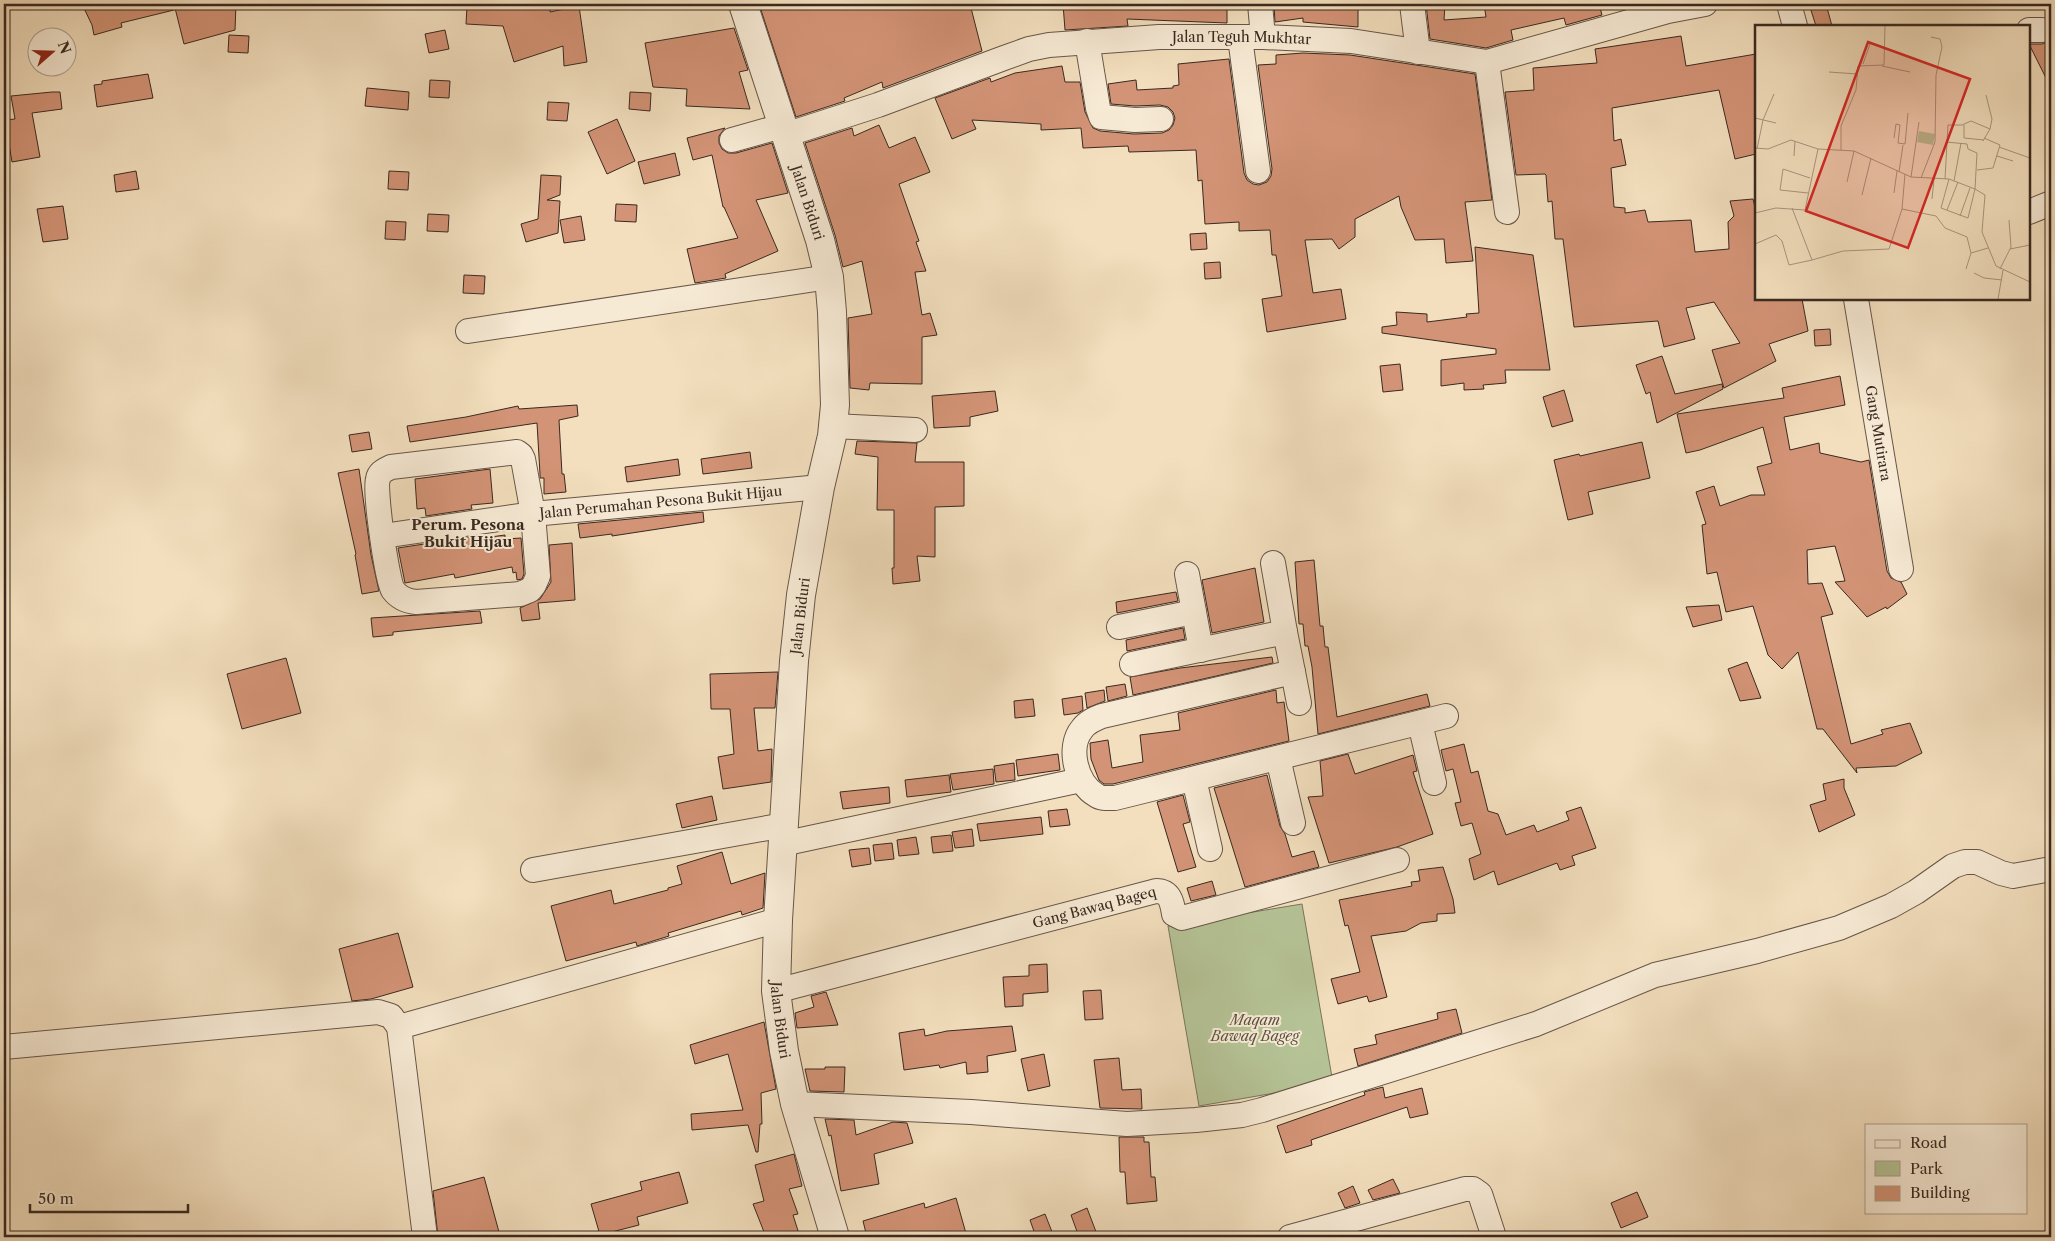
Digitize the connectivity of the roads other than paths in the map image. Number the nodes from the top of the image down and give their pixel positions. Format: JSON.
{"nodes":[{"id":1,"x":743,"y":4,"type":"edge"},
{"id":2,"x":1260,"y":4,"type":"edge"},
{"id":3,"x":1412,"y":4,"type":"edge"},
{"id":4,"x":1705,"y":4,"type":"edge"},
{"id":5,"x":1789,"y":4,"type":"edge"},
{"id":6,"x":1667,"y":8,"type":"edge"},
{"id":7,"x":1795,"y":25,"type":"edge"},
{"id":8,"x":1252,"y":38,"type":"junction"},
{"id":9,"x":1086,"y":42,"type":"junction"},
{"id":10,"x":1418,"y":52,"type":"junction"},
{"id":11,"x":1486,"y":62,"type":"junction"},
{"id":12,"x":1161,"y":119,"type":"dead end"},
{"id":13,"x":783,"y":131,"type":"junction"},
{"id":14,"x":732,"y":140,"type":"dead end"},
{"id":15,"x":1258,"y":172,"type":"dead end"},
{"id":16,"x":2051,"y":203,"type":"edge"},
{"id":17,"x":1507,"y":212,"type":"dead end"},
{"id":18,"x":2030,"y":212,"type":"edge"},
{"id":19,"x":829,"y":277,"type":"junction"},
{"id":20,"x":1856,"y":300,"type":"edge"},
{"id":21,"x":468,"y":331,"type":"dead end"},
{"id":22,"x":833,"y":426,"type":"junction"},
{"id":23,"x":915,"y":430,"type":"dead end"},
{"id":24,"x":820,"y":487,"type":"junction"},
{"id":25,"x":533,"y":514,"type":"junction"},
{"id":26,"x":383,"y":536,"type":"junction"},
{"id":27,"x":1274,"y":563,"type":"dead end"},
{"id":28,"x":1901,"y":569,"type":"dead end"},
{"id":29,"x":1187,"y":574,"type":"dead end"},
{"id":30,"x":1194,"y":612,"type":"junction"},
{"id":31,"x":1119,"y":627,"type":"dead end"},
{"id":32,"x":1285,"y":632,"type":"junction"},
{"id":33,"x":1200,"y":650,"type":"junction"},
{"id":34,"x":1132,"y":664,"type":"dead end"},
{"id":35,"x":1293,"y":672,"type":"junction"},
{"id":36,"x":1299,"y":703,"type":"dead end"},
{"id":37,"x":1446,"y":716,"type":"dead end"},
{"id":38,"x":1420,"y":723,"type":"junction"},
{"id":39,"x":1278,"y":758,"type":"junction"},
{"id":40,"x":1194,"y":779,"type":"junction"},
{"id":41,"x":1081,"y":780,"type":"junction"},
{"id":42,"x":1434,"y":782,"type":"dead end"},
{"id":43,"x":1293,"y":823,"type":"dead end"},
{"id":44,"x":783,"y":834,"type":"junction"},
{"id":45,"x":1210,"y":849,"type":"dead end"},
{"id":46,"x":1398,"y":860,"type":"dead end"},
{"id":47,"x":2051,"y":869,"type":"edge"},
{"id":48,"x":534,"y":870,"type":"dead end"},
{"id":49,"x":778,"y":920,"type":"junction"},
{"id":50,"x":776,"y":991,"type":"junction"},
{"id":51,"x":399,"y":1027,"type":"junction"},
{"id":52,"x":4,"y":1047,"type":"edge"},
{"id":53,"x":795,"y":1104,"type":"junction"},
{"id":54,"x":426,"y":1237,"type":"edge"},
{"id":55,"x":835,"y":1237,"type":"edge"},
{"id":56,"x":1290,"y":1237,"type":"edge"},
{"id":57,"x":1494,"y":1237,"type":"edge"}],
"edges":[{"from":1,"to":13,"type":"street","name":"Jalan Biduri"},
{"from":2,"to":8,"type":"street"},
{"from":3,"to":10,"type":"street"},
{"from":4,"to":6,"type":"street","name":"Jalan Teguh Mukhtar"},
{"from":5,"to":7,"type":"street"},
{"from":6,"to":11,"type":"street","name":"Jalan Teguh Mukhtar"},
{"from":8,"to":9,"type":"street","name":"Jalan Teguh Mukhtar"},
{"from":8,"to":10,"type":"street","name":"Jalan Teguh Mukhtar"},
{"from":8,"to":15,"type":"street"},
{"from":9,"to":12,"type":"street"},
{"from":9,"to":13,"type":"street","name":"Jalan Teguh Mukhtar"},
{"from":10,"to":11,"type":"street","name":"Jalan Teguh Mukhtar"},
{"from":11,"to":17,"type":"street"},
{"from":13,"to":14,"type":"street","name":"Jalan Teguh Mukhtar"},
{"from":13,"to":19,"type":"street","name":"Jalan Biduri"},
{"from":16,"to":18,"type":"street"},
{"from":19,"to":21,"type":"street"},
{"from":19,"to":22,"type":"street","name":"Jalan Biduri"},
{"from":20,"to":28,"type":"street","name":"Gang Mutirara"},
{"from":22,"to":23,"type":"street"},
{"from":22,"to":24,"type":"street","name":"Jalan Biduri"},
{"from":24,"to":25,"type":"street","name":"Jalan Perumahan Pesona Bukit Hijau"},
{"from":24,"to":44,"type":"street","name":"Jalan Biduri"},
{"from":25,"to":26,"type":"street","name":"Jalan Perumahan Pesona Bukit Hijau"},
{"from":25,"to":26,"type":"street"},
{"from":25,"to":26,"type":"street"},
{"from":27,"to":32,"type":"street"},
{"from":29,"to":30,"type":"street"},
{"from":30,"to":31,"type":"street"},
{"from":30,"to":33,"type":"street"},
{"from":32,"to":33,"type":"street"},
{"from":32,"to":35,"type":"street"},
{"from":33,"to":34,"type":"street"},
{"from":35,"to":36,"type":"street"},
{"from":35,"to":41,"type":"street"},
{"from":37,"to":38,"type":"street"},
{"from":38,"to":39,"type":"street"},
{"from":38,"to":42,"type":"street"},
{"from":39,"to":40,"type":"street"},
{"from":39,"to":43,"type":"street"},
{"from":40,"to":41,"type":"street"},
{"from":40,"to":45,"type":"street"},
{"from":41,"to":44,"type":"street"},
{"from":44,"to":48,"type":"street"},
{"from":44,"to":49,"type":"street","name":"Jalan Biduri"},
{"from":46,"to":50,"type":"street","name":"Gang Bawaq Bageq"},
{"from":47,"to":53,"type":"street"},
{"from":49,"to":50,"type":"street","name":"Jalan Biduri"},
{"from":49,"to":51,"type":"street"},
{"from":50,"to":53,"type":"street","name":"Jalan Biduri"},
{"from":51,"to":52,"type":"street"},
{"from":51,"to":54,"type":"street"},
{"from":53,"to":55,"type":"street","name":"Jalan Biduri"},
{"from":56,"to":57,"type":"street"}]}
